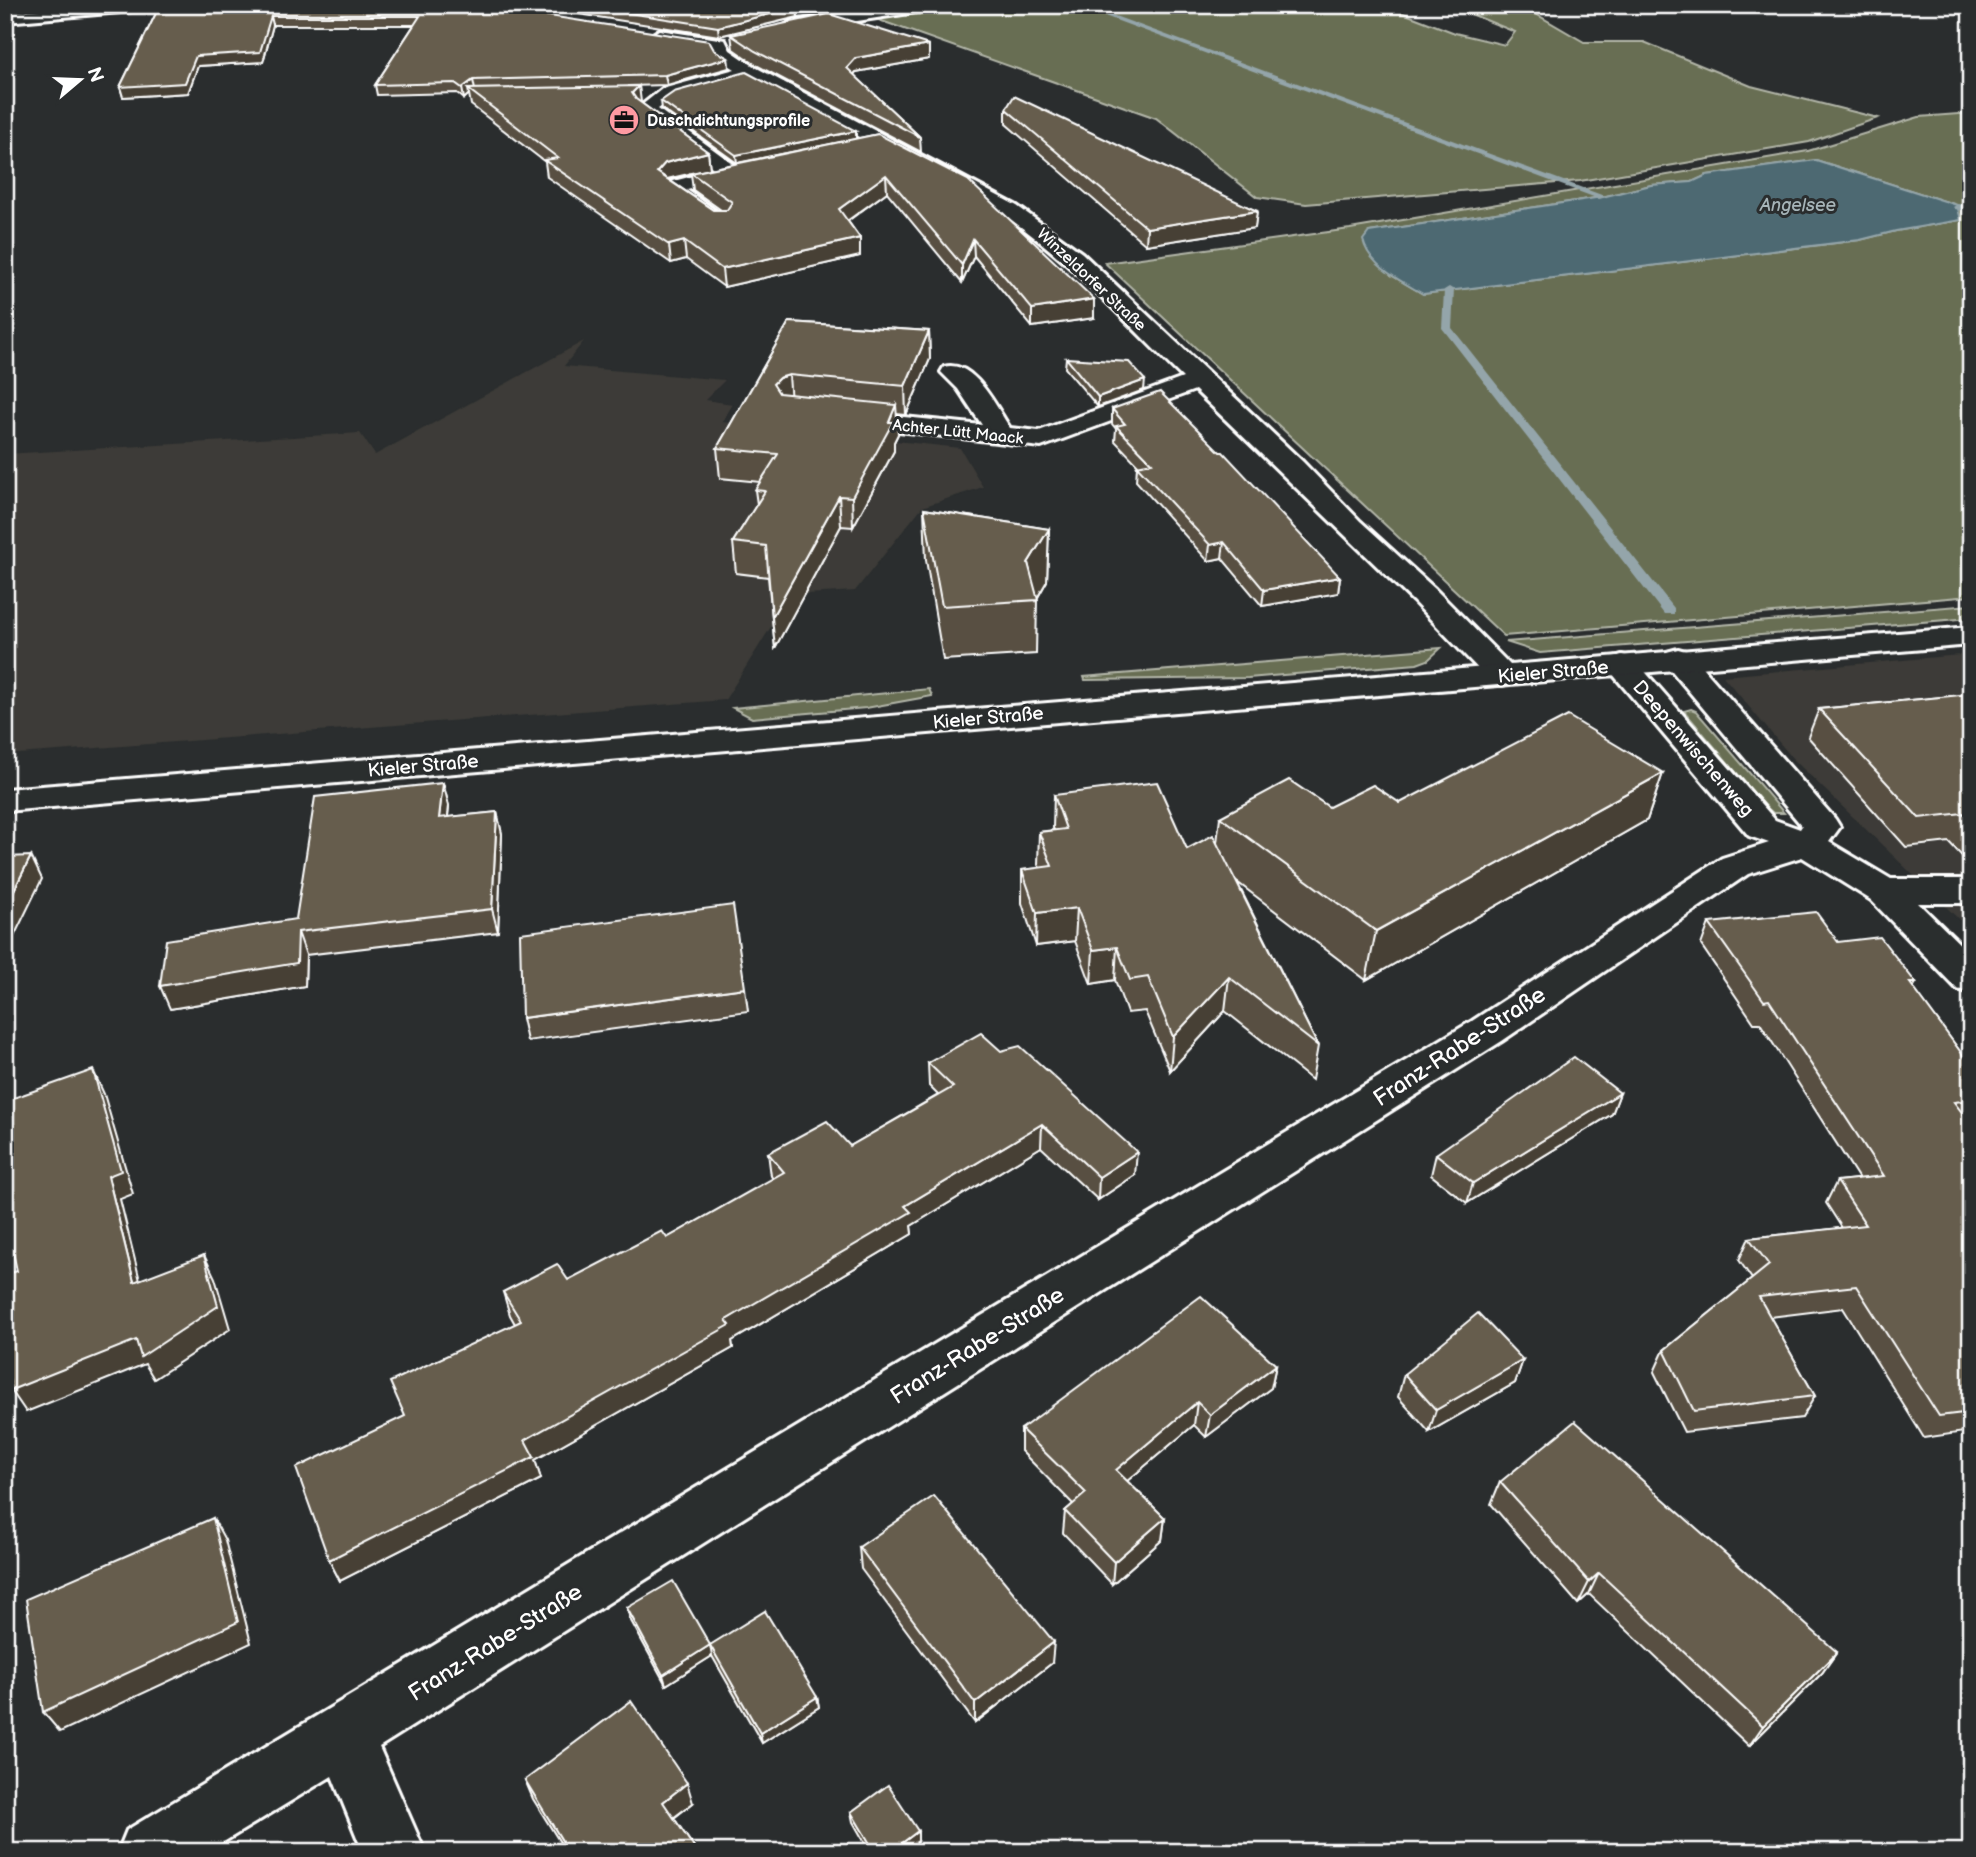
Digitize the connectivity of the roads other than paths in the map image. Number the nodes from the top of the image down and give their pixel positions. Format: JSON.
{"nodes":[{"id":1,"x":144,"y":5,"type":"edge"},
{"id":2,"x":929,"y":5,"type":"edge"},
{"id":3,"x":67,"y":8,"type":"edge"},
{"id":4,"x":5,"y":17,"type":"edge"},
{"id":5,"x":776,"y":29,"type":"edge"},
{"id":6,"x":634,"y":32,"type":"edge"},
{"id":7,"x":749,"y":71,"type":"junction"},
{"id":8,"x":641,"y":93,"type":"edge"},
{"id":9,"x":668,"y":93,"type":"junction"},
{"id":10,"x":880,"y":142,"type":"junction"},
{"id":11,"x":853,"y":147,"type":"edge"},
{"id":12,"x":786,"y":161,"type":"edge"},
{"id":13,"x":733,"y":172,"type":"junction"},
{"id":14,"x":722,"y":220,"type":"edge"},
{"id":15,"x":953,"y":372,"type":"dead end"},
{"id":16,"x":1199,"y":380,"type":"junction"},
{"id":17,"x":818,"y":417,"type":"edge"},
{"id":18,"x":1002,"y":435,"type":"junction"},
{"id":19,"x":1971,"y":636,"type":"edge"},
{"id":20,"x":1678,"y":659,"type":"junction"},
{"id":21,"x":1622,"y":665,"type":"junction"},
{"id":22,"x":1502,"y":675,"type":"junction"},
{"id":23,"x":5,"y":800,"type":"edge"},
{"id":24,"x":1806,"y":844,"type":"junction"},
{"id":25,"x":1884,"y":891,"type":"junction"},
{"id":26,"x":1971,"y":891,"type":"edge"},
{"id":27,"x":1971,"y":979,"type":"edge"},
{"id":28,"x":344,"y":1735,"type":"junction"},
{"id":29,"x":149,"y":1852,"type":"edge"},
{"id":30,"x":394,"y":1852,"type":"edge"}],
"edges":[{"from":1,"to":3,"type":"street"},
{"from":2,"to":5,"type":"street"},
{"from":3,"to":4,"type":"street"},
{"from":6,"to":7,"type":"street","name":"Winzeldorfer Straße"},
{"from":7,"to":9,"type":"street"},
{"from":7,"to":10,"type":"street","name":"Winzeldorfer Straße"},
{"from":8,"to":9,"type":"street"},
{"from":9,"to":13,"type":"street"},
{"from":10,"to":11,"type":"street"},
{"from":10,"to":16,"type":"street","name":"Winzeldorfer Straße"},
{"from":12,"to":13,"type":"street"},
{"from":13,"to":14,"type":"street"},
{"from":15,"to":18,"type":"street"},
{"from":16,"to":18,"type":"street","name":"Achter Lütt Maack"},
{"from":16,"to":22,"type":"street","name":"Winzeldorfer Straße"},
{"from":17,"to":18,"type":"street","name":"Achter Lütt Maack"},
{"from":19,"to":20,"type":"street","name":"Kieler Straße"},
{"from":20,"to":21,"type":"street","name":"Kieler Straße"},
{"from":20,"to":24,"type":"street"},
{"from":21,"to":22,"type":"street","name":"Kieler Straße"},
{"from":21,"to":24,"type":"street","name":"Deepenwischenweg"},
{"from":22,"to":23,"type":"street","name":"Kieler Straße"},
{"from":24,"to":25,"type":"street","name":"Deepenwischenweg"},
{"from":24,"to":28,"type":"street","name":"Franz-Rabe-Straße"},
{"from":25,"to":26,"type":"street"},
{"from":25,"to":27,"type":"street","name":"Deepenwischenweg"},
{"from":28,"to":29,"type":"street","name":"Franz-Rabe-Straße"},
{"from":28,"to":30,"type":"street"}]}
